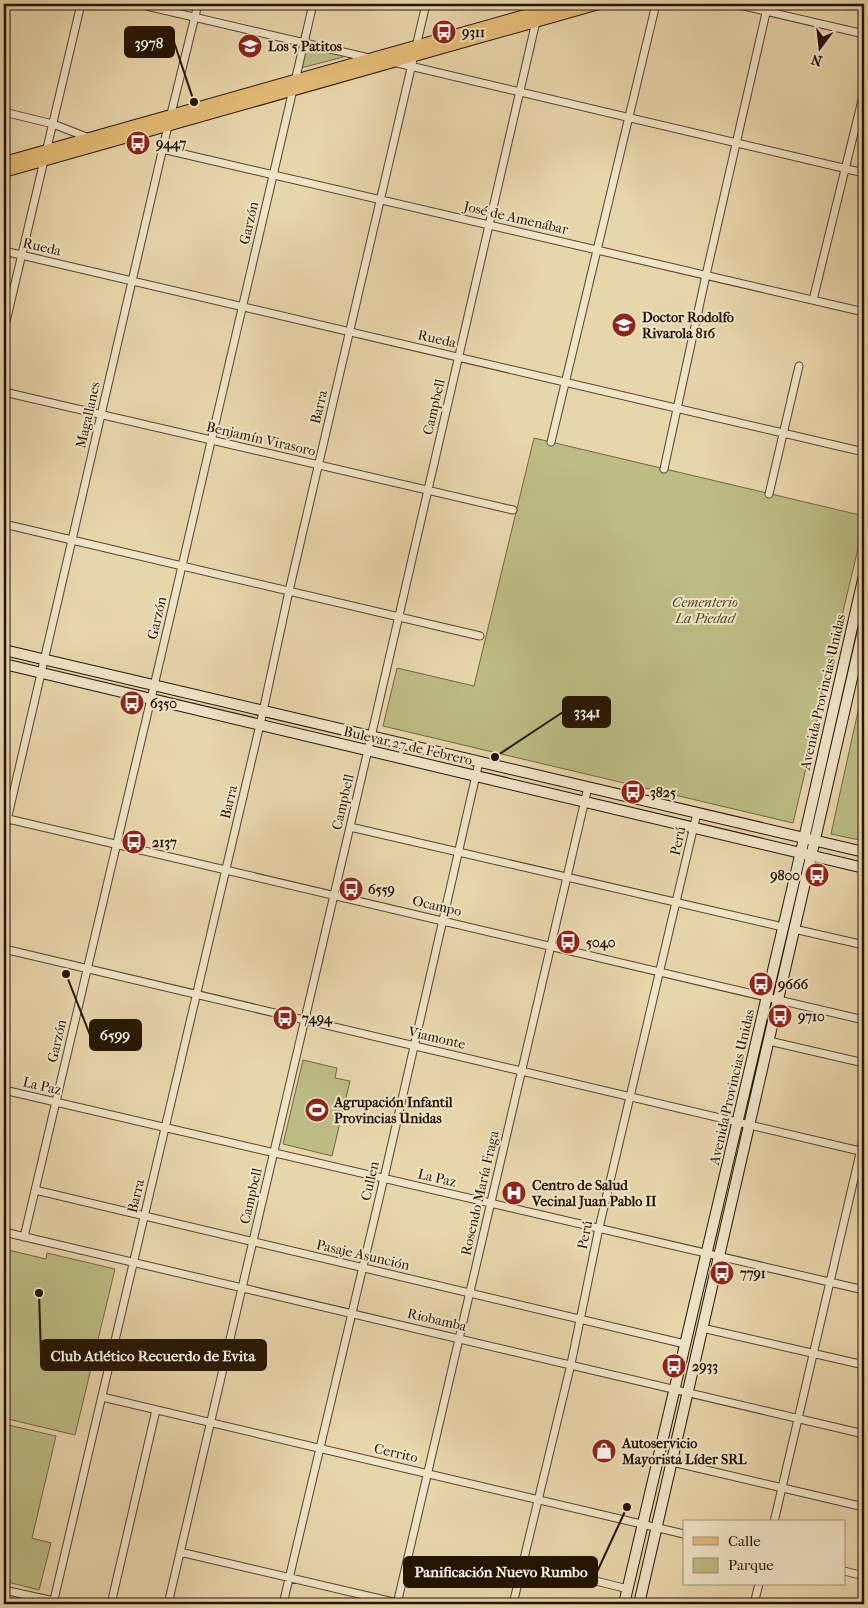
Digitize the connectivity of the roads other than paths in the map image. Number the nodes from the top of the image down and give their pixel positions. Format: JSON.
{"nodes":[{"id":1,"x":81,"y":4,"type":"edge"},
{"id":2,"x":138,"y":4,"type":"edge"},
{"id":3,"x":198,"y":4,"type":"edge"},
{"id":4,"x":313,"y":4,"type":"edge"},
{"id":5,"x":426,"y":4,"type":"edge"},
{"id":6,"x":564,"y":4,"type":"edge"},
{"id":7,"x":599,"y":4,"type":"edge"},
{"id":8,"x":656,"y":4,"type":"edge"},
{"id":9,"x":735,"y":4,"type":"edge"},
{"id":10,"x":767,"y":7,"type":"edge"},
{"id":11,"x":538,"y":12,"type":"edge"},
{"id":12,"x":195,"y":17,"type":"junction"},
{"id":13,"x":864,"y":34,"type":"edge"},
{"id":14,"x":304,"y":43,"type":"junction"},
{"id":15,"x":416,"y":46,"type":"junction"},
{"id":16,"x":413,"y":56,"type":"junction"},
{"id":17,"x":370,"y":58,"type":"junction"},
{"id":18,"x":393,"y":62,"type":"junction"},
{"id":19,"x":411,"y":67,"type":"junction"},
{"id":20,"x":293,"y":86,"type":"junction"},
{"id":21,"x":519,"y":92,"type":"junction"},
{"id":22,"x":864,"y":92,"type":"edge"},
{"id":23,"x":4,"y":112,"type":"edge"},
{"id":24,"x":170,"y":115,"type":"junction"},
{"id":25,"x":628,"y":118,"type":"junction"},
{"id":26,"x":53,"y":124,"type":"junction"},
{"id":27,"x":168,"y":126,"type":"junction"},
{"id":28,"x":90,"y":138,"type":"junction"},
{"id":29,"x":736,"y":143,"type":"junction"},
{"id":30,"x":162,"y":149,"type":"junction"},
{"id":31,"x":47,"y":150,"type":"junction"},
{"id":32,"x":44,"y":161,"type":"junction"},
{"id":33,"x":4,"y":162,"type":"edge"},
{"id":34,"x":845,"y":168,"type":"junction"},
{"id":35,"x":4,"y":172,"type":"edge"},
{"id":36,"x":864,"y":172,"type":"edge"},
{"id":37,"x":273,"y":175,"type":"junction"},
{"id":38,"x":380,"y":200,"type":"junction"},
{"id":39,"x":489,"y":225,"type":"junction"},
{"id":40,"x":596,"y":250,"type":"junction"},
{"id":41,"x":4,"y":251,"type":"edge"},
{"id":42,"x":22,"y":255,"type":"junction"},
{"id":43,"x":706,"y":275,"type":"junction"},
{"id":44,"x":132,"y":281,"type":"junction"},
{"id":45,"x":812,"y":300,"type":"junction"},
{"id":46,"x":242,"y":307,"type":"junction"},
{"id":47,"x":864,"y":312,"type":"edge"},
{"id":48,"x":4,"y":330,"type":"edge"},
{"id":49,"x":350,"y":332,"type":"junction"},
{"id":50,"x":458,"y":357,"type":"junction"},
{"id":51,"x":799,"y":366,"type":"dead end"},
{"id":52,"x":564,"y":382,"type":"junction"},
{"id":53,"x":4,"y":392,"type":"edge"},
{"id":54,"x":677,"y":408,"type":"junction"},
{"id":55,"x":101,"y":414,"type":"junction"},
{"id":56,"x":784,"y":433,"type":"junction"},
{"id":57,"x":211,"y":440,"type":"junction"},
{"id":58,"x":551,"y":442,"type":"dead end"},
{"id":59,"x":864,"y":452,"type":"edge"},
{"id":60,"x":319,"y":465,"type":"junction"},
{"id":61,"x":664,"y":469,"type":"dead end"},
{"id":62,"x":428,"y":491,"type":"junction"},
{"id":63,"x":769,"y":494,"type":"dead end"},
{"id":64,"x":512,"y":510,"type":"dead end"},
{"id":65,"x":4,"y":524,"type":"edge"},
{"id":66,"x":72,"y":540,"type":"junction"},
{"id":67,"x":182,"y":566,"type":"junction"},
{"id":68,"x":864,"y":575,"type":"edge"},
{"id":69,"x":289,"y":592,"type":"junction"},
{"id":70,"x":399,"y":617,"type":"junction"},
{"id":71,"x":864,"y":626,"type":"edge"},
{"id":72,"x":480,"y":636,"type":"dead end"},
{"id":73,"x":4,"y":650,"type":"edge"},
{"id":74,"x":44,"y":660,"type":"junction"},
{"id":75,"x":4,"y":664,"type":"edge"},
{"id":76,"x":41,"y":673,"type":"junction"},
{"id":77,"x":154,"y":686,"type":"junction"},
{"id":78,"x":151,"y":699,"type":"junction"},
{"id":79,"x":263,"y":711,"type":"junction"},
{"id":80,"x":260,"y":725,"type":"junction"},
{"id":81,"x":371,"y":737,"type":"junction"},
{"id":82,"x":368,"y":751,"type":"junction"},
{"id":83,"x":479,"y":762,"type":"junction"},
{"id":84,"x":476,"y":776,"type":"junction"},
{"id":85,"x":588,"y":787,"type":"junction"},
{"id":86,"x":584,"y":802,"type":"junction"},
{"id":87,"x":697,"y":813,"type":"junction"},
{"id":88,"x":5,"y":818,"type":"edge"},
{"id":89,"x":350,"y":827,"type":"junction"},
{"id":90,"x":694,"y":828,"type":"junction"},
{"id":91,"x":4,"y":833,"type":"edge"},
{"id":92,"x":804,"y":838,"type":"junction"},
{"id":93,"x":815,"y":841,"type":"junction"},
{"id":94,"x":117,"y":844,"type":"junction"},
{"id":95,"x":459,"y":852,"type":"junction"},
{"id":96,"x":864,"y":852,"type":"edge"},
{"id":97,"x":806,"y":854,"type":"junction"},
{"id":98,"x":864,"y":868,"type":"edge"},
{"id":99,"x":226,"y":870,"type":"junction"},
{"id":100,"x":567,"y":877,"type":"junction"},
{"id":101,"x":334,"y":895,"type":"junction"},
{"id":102,"x":676,"y":902,"type":"junction"},
{"id":103,"x":443,"y":921,"type":"junction"},
{"id":104,"x":783,"y":926,"type":"junction"},
{"id":105,"x":794,"y":929,"type":"junction"},
{"id":106,"x":864,"y":945,"type":"edge"},
{"id":107,"x":551,"y":946,"type":"junction"},
{"id":108,"x":4,"y":949,"type":"edge"},
{"id":109,"x":87,"y":969,"type":"junction"},
{"id":110,"x":660,"y":972,"type":"junction"},
{"id":111,"x":197,"y":994,"type":"junction"},
{"id":112,"x":767,"y":997,"type":"junction"},
{"id":113,"x":778,"y":1000,"type":"junction"},
{"id":114,"x":305,"y":1020,"type":"junction"},
{"id":115,"x":864,"y":1020,"type":"edge"},
{"id":116,"x":769,"y":1041,"type":"junction"},
{"id":117,"x":414,"y":1046,"type":"junction"},
{"id":118,"x":864,"y":1063,"type":"edge"},
{"id":119,"x":522,"y":1071,"type":"junction"},
{"id":120,"x":4,"y":1090,"type":"edge"},
{"id":121,"x":630,"y":1097,"type":"junction"},
{"id":122,"x":56,"y":1102,"type":"junction"},
{"id":123,"x":737,"y":1122,"type":"junction"},
{"id":124,"x":749,"y":1125,"type":"junction"},
{"id":125,"x":165,"y":1127,"type":"junction"},
{"id":126,"x":864,"y":1136,"type":"edge"},
{"id":127,"x":274,"y":1152,"type":"junction"},
{"id":128,"x":862,"y":1152,"type":"edge"},
{"id":129,"x":384,"y":1178,"type":"junction"},
{"id":130,"x":35,"y":1190,"type":"junction"},
{"id":131,"x":491,"y":1203,"type":"junction"},
{"id":132,"x":144,"y":1216,"type":"junction"},
{"id":133,"x":599,"y":1228,"type":"junction"},
{"id":134,"x":4,"y":1232,"type":"edge"},
{"id":135,"x":24,"y":1237,"type":"junction"},
{"id":136,"x":253,"y":1242,"type":"junction"},
{"id":137,"x":706,"y":1254,"type":"junction"},
{"id":138,"x":719,"y":1256,"type":"junction"},
{"id":139,"x":134,"y":1262,"type":"junction"},
{"id":140,"x":363,"y":1268,"type":"junction"},
{"id":141,"x":830,"y":1282,"type":"junction"},
{"id":142,"x":242,"y":1288,"type":"junction"},
{"id":143,"x":864,"y":1290,"type":"edge"},
{"id":144,"x":470,"y":1293,"type":"junction"},
{"id":145,"x":352,"y":1313,"type":"junction"},
{"id":146,"x":580,"y":1320,"type":"junction"},
{"id":147,"x":702,"y":1328,"type":"junction"},
{"id":148,"x":459,"y":1338,"type":"junction"},
{"id":149,"x":685,"y":1344,"type":"junction"},
{"id":150,"x":813,"y":1354,"type":"junction"},
{"id":151,"x":571,"y":1364,"type":"junction"},
{"id":152,"x":864,"y":1365,"type":"edge"},
{"id":153,"x":675,"y":1388,"type":"junction"},
{"id":154,"x":688,"y":1391,"type":"junction"},
{"id":155,"x":102,"y":1397,"type":"junction"},
{"id":156,"x":156,"y":1410,"type":"junction"},
{"id":157,"x":798,"y":1418,"type":"junction"},
{"id":158,"x":210,"y":1423,"type":"junction"},
{"id":159,"x":864,"y":1434,"type":"edge"},
{"id":160,"x":320,"y":1448,"type":"junction"},
{"id":161,"x":672,"y":1462,"type":"junction"},
{"id":162,"x":428,"y":1474,"type":"junction"},
{"id":163,"x":782,"y":1488,"type":"junction"},
{"id":164,"x":538,"y":1499,"type":"junction"},
{"id":165,"x":864,"y":1507,"type":"edge"},
{"id":166,"x":774,"y":1520,"type":"edge"},
{"id":167,"x":643,"y":1524,"type":"junction"},
{"id":168,"x":656,"y":1527,"type":"junction"},
{"id":169,"x":683,"y":1534,"type":"edge"},
{"id":170,"x":180,"y":1552,"type":"junction"},
{"id":171,"x":522,"y":1563,"type":"junction"},
{"id":172,"x":846,"y":1572,"type":"edge"},
{"id":173,"x":864,"y":1576,"type":"edge"},
{"id":174,"x":289,"y":1578,"type":"junction"},
{"id":175,"x":758,"y":1586,"type":"edge"},
{"id":176,"x":628,"y":1589,"type":"junction"},
{"id":177,"x":4,"y":1590,"type":"edge"},
{"id":178,"x":53,"y":1603,"type":"edge"},
{"id":179,"x":111,"y":1604,"type":"edge"},
{"id":180,"x":168,"y":1604,"type":"edge"},
{"id":181,"x":283,"y":1604,"type":"edge"},
{"id":182,"x":399,"y":1604,"type":"edge"},
{"id":183,"x":513,"y":1604,"type":"edge"},
{"id":184,"x":624,"y":1604,"type":"edge"},
{"id":185,"x":639,"y":1604,"type":"edge"},
{"id":186,"x":754,"y":1604,"type":"edge"}],
"edges":[{"from":1,"to":26,"type":"street"},
{"from":2,"to":12,"type":"street"},
{"from":3,"to":12,"type":"street","name":"Magallanes"},
{"from":4,"to":14,"type":"street","name":"Garzón"},
{"from":5,"to":15,"type":"street","name":"Barra"},
{"from":6,"to":11,"type":"main road"},
{"from":7,"to":11,"type":"main road"},
{"from":8,"to":25,"type":"street"},
{"from":9,"to":10,"type":"street"},
{"from":10,"to":13,"type":"street"},
{"from":10,"to":29,"type":"street"},
{"from":11,"to":15,"type":"main road"},
{"from":11,"to":16,"type":"main road"},
{"from":11,"to":21,"type":"street","name":"Campbell"},
{"from":12,"to":14,"type":"street"},
{"from":12,"to":24,"type":"street","name":"Magallanes"},
{"from":14,"to":17,"type":"street"},
{"from":14,"to":20,"type":"street","name":"Garzón"},
{"from":15,"to":16,"type":"street","name":"Barra"},
{"from":15,"to":17,"type":"main road"},
{"from":16,"to":18,"type":"main road"},
{"from":16,"to":19,"type":"street","name":"Barra"},
{"from":17,"to":20,"type":"main road"},
{"from":18,"to":19,"type":"street"},
{"from":18,"to":20,"type":"main road"},
{"from":19,"to":21,"type":"street"},
{"from":19,"to":38,"type":"street","name":"Barra"},
{"from":20,"to":24,"type":"main road"},
{"from":20,"to":27,"type":"main road"},
{"from":20,"to":37,"type":"street","name":"Garzón"},
{"from":21,"to":25,"type":"street"},
{"from":21,"to":39,"type":"street","name":"Campbell"},
{"from":22,"to":34,"type":"street"},
{"from":23,"to":26,"type":"street"},
{"from":24,"to":27,"type":"street","name":"Magallanes"},
{"from":24,"to":28,"type":"main road"},
{"from":25,"to":29,"type":"street"},
{"from":25,"to":40,"type":"street"},
{"from":26,"to":28,"type":"street"},
{"from":26,"to":31,"type":"street"},
{"from":27,"to":30,"type":"street","name":"Magallanes"},
{"from":27,"to":32,"type":"main road"},
{"from":28,"to":31,"type":"main road"},
{"from":29,"to":34,"type":"street"},
{"from":29,"to":43,"type":"street"},
{"from":30,"to":37,"type":"street","name":"José de Amenábar"},
{"from":30,"to":44,"type":"street","name":"Magallanes"},
{"from":31,"to":32,"type":"street"},
{"from":31,"to":33,"type":"main road"},
{"from":32,"to":35,"type":"main road"},
{"from":32,"to":42,"type":"street"},
{"from":34,"to":36,"type":"street"},
{"from":34,"to":45,"type":"street"},
{"from":37,"to":38,"type":"street","name":"José de Amenábar"},
{"from":37,"to":46,"type":"street","name":"Garzón"},
{"from":38,"to":39,"type":"street","name":"José de Amenábar"},
{"from":38,"to":49,"type":"street","name":"Barra"},
{"from":39,"to":40,"type":"street","name":"José de Amenábar"},
{"from":39,"to":50,"type":"street","name":"Campbell"},
{"from":40,"to":43,"type":"street","name":"José de Amenábar"},
{"from":40,"to":52,"type":"street"},
{"from":41,"to":42,"type":"street","name":"Rueda"},
{"from":42,"to":44,"type":"street","name":"Rueda"},
{"from":42,"to":48,"type":"street"},
{"from":43,"to":45,"type":"street","name":"José de Amenábar"},
{"from":43,"to":54,"type":"street"},
{"from":44,"to":46,"type":"street","name":"Rueda"},
{"from":44,"to":55,"type":"street","name":"Magallanes"},
{"from":45,"to":47,"type":"street","name":"José de Amenábar"},
{"from":46,"to":49,"type":"street","name":"Rueda"},
{"from":46,"to":57,"type":"street","name":"Garzón"},
{"from":49,"to":50,"type":"street","name":"Rueda"},
{"from":49,"to":60,"type":"street","name":"Barra"},
{"from":50,"to":52,"type":"street","name":"Rueda"},
{"from":50,"to":62,"type":"street","name":"Campbell"},
{"from":51,"to":56,"type":"street"},
{"from":52,"to":54,"type":"street","name":"Rueda"},
{"from":52,"to":58,"type":"street"},
{"from":53,"to":55,"type":"street","name":"Benjamín Virasoro"},
{"from":54,"to":56,"type":"street","name":"Rueda"},
{"from":54,"to":61,"type":"street"},
{"from":55,"to":57,"type":"street","name":"Benjamín Virasoro"},
{"from":55,"to":66,"type":"street","name":"Magallanes"},
{"from":56,"to":59,"type":"street","name":"Rueda"},
{"from":56,"to":63,"type":"street"},
{"from":57,"to":60,"type":"street","name":"Benjamín Virasoro"},
{"from":57,"to":67,"type":"street","name":"Garzón"},
{"from":60,"to":62,"type":"street","name":"Benjamín Virasoro"},
{"from":60,"to":69,"type":"street","name":"Barra"},
{"from":62,"to":64,"type":"street","name":"Benjamín Virasoro"},
{"from":62,"to":70,"type":"street","name":"Campbell"},
{"from":65,"to":66,"type":"street"},
{"from":66,"to":67,"type":"street"},
{"from":66,"to":74,"type":"street","name":"Magallanes"},
{"from":67,"to":69,"type":"street"},
{"from":67,"to":77,"type":"street","name":"Garzón"},
{"from":68,"to":92,"type":"main road","name":"Avenida Provincias Unidas"},
{"from":69,"to":70,"type":"street"},
{"from":69,"to":79,"type":"street","name":"Barra"},
{"from":70,"to":72,"type":"street"},
{"from":70,"to":81,"type":"street","name":"Campbell"},
{"from":71,"to":93,"type":"main road","name":"Avenida Provincias Unidas"},
{"from":73,"to":74,"type":"main road","name":"Bulevar 27 de Febrero"},
{"from":74,"to":76,"type":"street","name":"Magallanes"},
{"from":74,"to":77,"type":"main road","name":"Bulevar 27 de Febrero"},
{"from":75,"to":76,"type":"main road","name":"Bulevar 27 de Febrero"},
{"from":76,"to":78,"type":"main road","name":"Bulevar 27 de Febrero"},
{"from":76,"to":88,"type":"street","name":"Magallanes"},
{"from":77,"to":78,"type":"street","name":"Garzón"},
{"from":77,"to":79,"type":"main road","name":"Bulevar 27 de Febrero"},
{"from":78,"to":80,"type":"main road","name":"Bulevar 27 de Febrero"},
{"from":78,"to":94,"type":"street","name":"Garzón"},
{"from":79,"to":80,"type":"street","name":"Barra"},
{"from":79,"to":81,"type":"main road","name":"Bulevar 27 de Febrero"},
{"from":80,"to":82,"type":"main road","name":"Bulevar 27 de Febrero"},
{"from":80,"to":99,"type":"street","name":"Barra"},
{"from":81,"to":82,"type":"street","name":"Campbell"},
{"from":81,"to":83,"type":"main road","name":"Bulevar 27 de Febrero"},
{"from":82,"to":84,"type":"main road","name":"Bulevar 27 de Febrero"},
{"from":82,"to":89,"type":"street","name":"Campbell"},
{"from":83,"to":84,"type":"street","name":"Cullen"},
{"from":83,"to":85,"type":"main road","name":"Bulevar 27 de Febrero"},
{"from":84,"to":86,"type":"main road","name":"Bulevar 27 de Febrero"},
{"from":84,"to":95,"type":"street","name":"Cullen"},
{"from":85,"to":86,"type":"street","name":"Rosendo María Fraga"},
{"from":85,"to":87,"type":"main road","name":"Bulevar 27 de Febrero"},
{"from":86,"to":90,"type":"main road","name":"Bulevar 27 de Febrero"},
{"from":86,"to":100,"type":"street","name":"Rosendo María Fraga"},
{"from":87,"to":90,"type":"street","name":"Perú"},
{"from":87,"to":92,"type":"main road","name":"Bulevar 27 de Febrero"},
{"from":88,"to":91,"type":"street","name":"Magallanes"},
{"from":88,"to":94,"type":"street","name":"Ocampo"},
{"from":89,"to":95,"type":"street"},
{"from":89,"to":101,"type":"street","name":"Campbell"},
{"from":90,"to":97,"type":"main road","name":"Bulevar 27 de Febrero"},
{"from":90,"to":102,"type":"street","name":"Perú"},
{"from":92,"to":93,"type":"main road","name":"Bulevar 27 de Febrero"},
{"from":92,"to":97,"type":"main road","name":"Avenida Provincias Unidas"},
{"from":93,"to":96,"type":"main road","name":"Bulevar 27 de Febrero"},
{"from":93,"to":97,"type":"main road","name":"Avenida Provincias Unidas"},
{"from":94,"to":99,"type":"street","name":"Ocampo"},
{"from":94,"to":109,"type":"street","name":"Garzón"},
{"from":95,"to":100,"type":"street"},
{"from":95,"to":103,"type":"street","name":"Cullen"},
{"from":97,"to":98,"type":"main road","name":"Bulevar 27 de Febrero"},
{"from":97,"to":104,"type":"main road","name":"Avenida Provincias Unidas"},
{"from":97,"to":105,"type":"main road","name":"Avenida Provincias Unidas"},
{"from":99,"to":101,"type":"street","name":"Ocampo"},
{"from":99,"to":111,"type":"street","name":"Barra"},
{"from":100,"to":102,"type":"street"},
{"from":100,"to":107,"type":"street","name":"Rosendo María Fraga"},
{"from":101,"to":103,"type":"street","name":"Ocampo"},
{"from":101,"to":114,"type":"street","name":"Campbell"},
{"from":102,"to":104,"type":"street"},
{"from":102,"to":110,"type":"street","name":"Perú"},
{"from":103,"to":107,"type":"street","name":"Ocampo"},
{"from":103,"to":117,"type":"street","name":"Cullen"},
{"from":104,"to":112,"type":"main road","name":"Avenida Provincias Unidas"},
{"from":105,"to":106,"type":"street"},
{"from":105,"to":113,"type":"main road","name":"Avenida Provincias Unidas"},
{"from":107,"to":110,"type":"street","name":"Ocampo"},
{"from":107,"to":119,"type":"street","name":"Rosendo María Fraga"},
{"from":108,"to":109,"type":"street","name":"Viamonte"},
{"from":109,"to":111,"type":"street","name":"Viamonte"},
{"from":109,"to":122,"type":"street","name":"Garzón"},
{"from":110,"to":112,"type":"street","name":"Ocampo"},
{"from":110,"to":121,"type":"street","name":"Perú"},
{"from":111,"to":114,"type":"street","name":"Viamonte"},
{"from":111,"to":125,"type":"street","name":"Barra"},
{"from":112,"to":113,"type":"street","name":"Ocampo"},
{"from":112,"to":123,"type":"main road","name":"Avenida Provincias Unidas"},
{"from":113,"to":115,"type":"street","name":"Ocampo"},
{"from":113,"to":116,"type":"main road","name":"Avenida Provincias Unidas"},
{"from":114,"to":117,"type":"street","name":"Viamonte"},
{"from":114,"to":127,"type":"street","name":"Campbell"},
{"from":116,"to":118,"type":"street"},
{"from":116,"to":124,"type":"main road","name":"Avenida Provincias Unidas"},
{"from":117,"to":119,"type":"street","name":"Viamonte"},
{"from":117,"to":129,"type":"street","name":"Cullen"},
{"from":119,"to":121,"type":"street","name":"Viamonte"},
{"from":119,"to":131,"type":"street","name":"Rosendo María Fraga"},
{"from":120,"to":122,"type":"street","name":"La Paz"},
{"from":121,"to":123,"type":"street","name":"Viamonte"},
{"from":121,"to":133,"type":"street","name":"Perú"},
{"from":122,"to":125,"type":"street","name":"La Paz"},
{"from":122,"to":130,"type":"street","name":"Garzón"},
{"from":123,"to":124,"type":"street","name":"Viamonte"},
{"from":123,"to":137,"type":"main road","name":"Avenida Provincias Unidas"},
{"from":124,"to":128,"type":"street","name":"Viamonte"},
{"from":124,"to":138,"type":"main road","name":"Avenida Provincias Unidas"},
{"from":125,"to":127,"type":"street","name":"La Paz"},
{"from":125,"to":132,"type":"street","name":"Barra"},
{"from":126,"to":128,"type":"street"},
{"from":127,"to":129,"type":"street","name":"La Paz"},
{"from":127,"to":136,"type":"street","name":"Campbell"},
{"from":128,"to":141,"type":"street"},
{"from":129,"to":131,"type":"street","name":"La Paz"},
{"from":129,"to":140,"type":"street","name":"Cullen"},
{"from":130,"to":132,"type":"street","name":"Pasaje Asunción"},
{"from":130,"to":135,"type":"street","name":"Garzón"},
{"from":131,"to":133,"type":"street","name":"La Paz"},
{"from":131,"to":144,"type":"street","name":"Rosendo María Fraga"},
{"from":132,"to":136,"type":"street","name":"Pasaje Asunción"},
{"from":132,"to":139,"type":"street","name":"Barra"},
{"from":133,"to":137,"type":"street","name":"La Paz"},
{"from":133,"to":146,"type":"street","name":"Perú"},
{"from":134,"to":135,"type":"street","name":"Riobamba"},
{"from":135,"to":139,"type":"street","name":"Riobamba"},
{"from":136,"to":140,"type":"street","name":"Pasaje Asunción"},
{"from":136,"to":142,"type":"street","name":"Campbell"},
{"from":137,"to":138,"type":"street","name":"La Paz"},
{"from":137,"to":149,"type":"main road","name":"Avenida Provincias Unidas"},
{"from":138,"to":141,"type":"street","name":"La Paz"},
{"from":138,"to":147,"type":"main road","name":"Avenida Provincias Unidas"},
{"from":139,"to":142,"type":"street","name":"Riobamba"},
{"from":139,"to":155,"type":"street","name":"Barra"},
{"from":140,"to":144,"type":"street","name":"Pasaje Asunción"},
{"from":140,"to":145,"type":"street","name":"Cullen"},
{"from":141,"to":143,"type":"street","name":"La Paz"},
{"from":141,"to":150,"type":"street"},
{"from":142,"to":145,"type":"street","name":"Riobamba"},
{"from":142,"to":158,"type":"street","name":"Campbell"},
{"from":144,"to":146,"type":"street","name":"Pasaje Asunción"},
{"from":144,"to":148,"type":"street","name":"Rosendo María Fraga"},
{"from":145,"to":148,"type":"street","name":"Riobamba"},
{"from":145,"to":160,"type":"street","name":"Cullen"},
{"from":146,"to":149,"type":"street","name":"Pasaje Asunción"},
{"from":146,"to":151,"type":"street","name":"Perú"},
{"from":147,"to":150,"type":"street"},
{"from":147,"to":154,"type":"main road","name":"Avenida Provincias Unidas"},
{"from":148,"to":151,"type":"street","name":"Riobamba"},
{"from":148,"to":162,"type":"street","name":"Rosendo María Fraga"},
{"from":149,"to":153,"type":"main road","name":"Avenida Provincias Unidas"},
{"from":150,"to":152,"type":"street"},
{"from":150,"to":157,"type":"street"},
{"from":151,"to":153,"type":"street","name":"Riobamba"},
{"from":151,"to":164,"type":"street","name":"Perú"},
{"from":153,"to":154,"type":"street","name":"Riobamba"},
{"from":153,"to":167,"type":"main road","name":"Avenida Provincias Unidas"},
{"from":154,"to":157,"type":"street","name":"Riobamba"},
{"from":154,"to":161,"type":"main road","name":"Avenida Provincias Unidas"},
{"from":155,"to":156,"type":"street","name":"Cerrito"},
{"from":155,"to":178,"type":"street","name":"Barra"},
{"from":156,"to":158,"type":"street","name":"Cerrito"},
{"from":156,"to":179,"type":"street"},
{"from":157,"to":159,"type":"street","name":"Riobamba"},
{"from":157,"to":163,"type":"street"},
{"from":158,"to":160,"type":"street","name":"Cerrito"},
{"from":158,"to":170,"type":"street","name":"Campbell"},
{"from":160,"to":162,"type":"street","name":"Cerrito"},
{"from":160,"to":174,"type":"street","name":"Cullen"},
{"from":161,"to":163,"type":"street"},
{"from":161,"to":168,"type":"main road","name":"Avenida Provincias Unidas"},
{"from":162,"to":164,"type":"street","name":"Cerrito"},
{"from":162,"to":182,"type":"street","name":"Rosendo María Fraga"},
{"from":163,"to":165,"type":"street"},
{"from":163,"to":166,"type":"street"},
{"from":164,"to":167,"type":"street","name":"Cerrito"},
{"from":164,"to":171,"type":"street","name":"Perú"},
{"from":167,"to":168,"type":"street","name":"Cerrito"},
{"from":167,"to":176,"type":"main road","name":"Avenida Provincias Unidas"},
{"from":168,"to":169,"type":"street","name":"Cerrito"},
{"from":168,"to":185,"type":"main road","name":"Avenida Provincias Unidas"},
{"from":170,"to":174,"type":"street"},
{"from":170,"to":180,"type":"street","name":"Campbell"},
{"from":171,"to":176,"type":"street"},
{"from":171,"to":183,"type":"street","name":"Perú"},
{"from":172,"to":173,"type":"street"},
{"from":174,"to":181,"type":"street","name":"Cullen"},
{"from":174,"to":182,"type":"street"},
{"from":175,"to":186,"type":"street"},
{"from":176,"to":184,"type":"main road","name":"Avenida Provincias Unidas"},
{"from":177,"to":178,"type":"street"}]}
